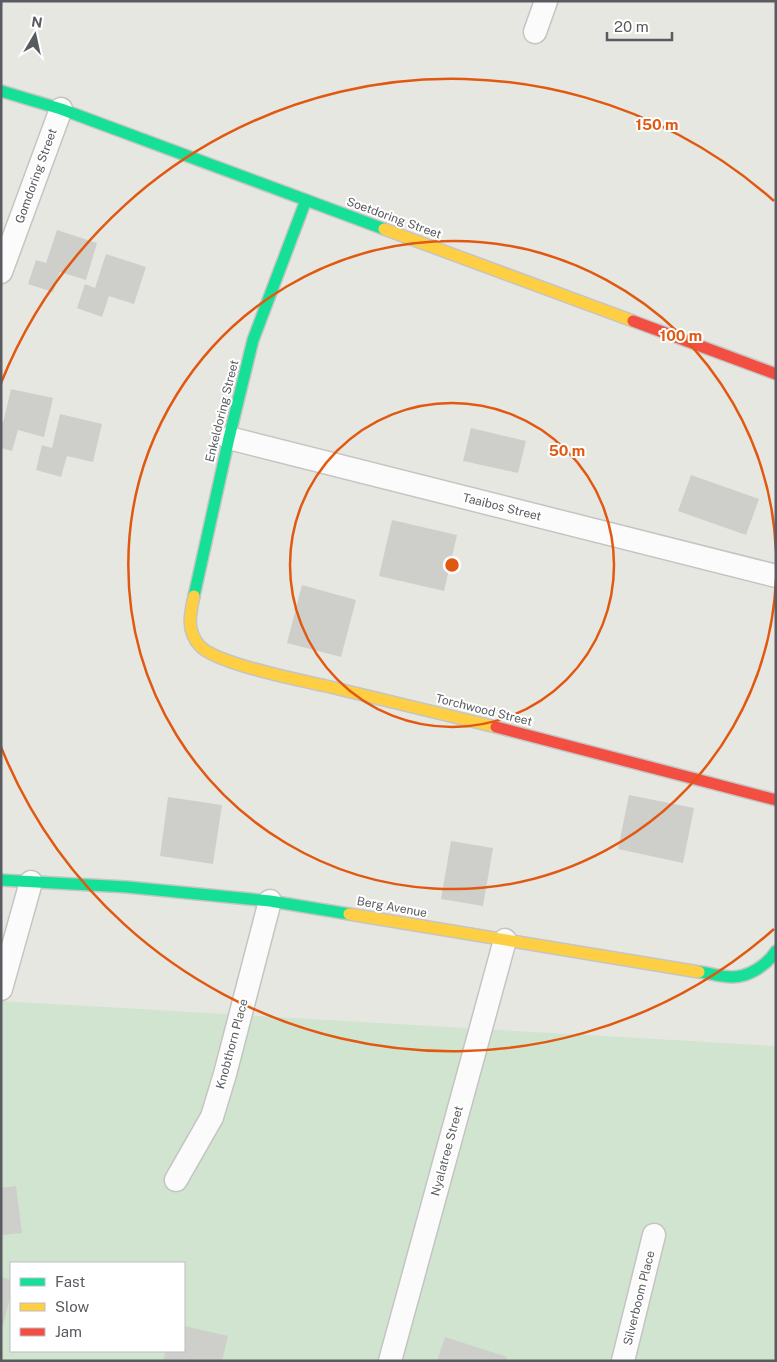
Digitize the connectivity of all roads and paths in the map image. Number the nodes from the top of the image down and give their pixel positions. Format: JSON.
{"nodes":[{"id":1,"x":546,"y":1,"type":"edge"},
{"id":2,"x":535,"y":32,"type":"dead end"},
{"id":3,"x":1,"y":91,"type":"edge"},
{"id":4,"x":61,"y":109,"type":"junction"},
{"id":5,"x":306,"y":200,"type":"junction"},
{"id":6,"x":1,"y":272,"type":"edge"},
{"id":7,"x":776,"y":374,"type":"edge"},
{"id":8,"x":229,"y":438,"type":"junction"},
{"id":9,"x":776,"y":576,"type":"edge"},
{"id":10,"x":193,"y":635,"type":"joint"},
{"id":11,"x":776,"y":800,"type":"edge"},
{"id":12,"x":1,"y":880,"type":"edge"},
{"id":13,"x":31,"y":882,"type":"junction"},
{"id":14,"x":270,"y":901,"type":"junction"},
{"id":15,"x":504,"y":940,"type":"junction"},
{"id":16,"x":773,"y":956,"type":"edge"},
{"id":17,"x":1,"y":989,"type":"edge"},
{"id":18,"x":176,"y":1180,"type":"dead end"},
{"id":19,"x":654,"y":1235,"type":"dead end"},
{"id":20,"x":390,"y":1361,"type":"edge"},
{"id":21,"x":623,"y":1361,"type":"edge"}],
"edges":[{"from":1,"to":2,"type":"street"},
{"from":3,"to":4,"type":"street","name":"Soetdoring Street"},
{"from":4,"to":5,"type":"street","name":"Soetdoring Street"},
{"from":4,"to":6,"type":"street","name":"Gomdoring Street"},
{"from":5,"to":7,"type":"street","name":"Soetdoring Street"},
{"from":5,"to":8,"type":"street","name":"Enkeldoring Street"},
{"from":8,"to":9,"type":"street","name":"Taaibos Street"},
{"from":8,"to":10,"type":"street","name":"Enkeldoring Street"},
{"from":10,"to":11,"type":"street","name":"Torchwood Street"},
{"from":12,"to":13,"type":"street","name":"Berg Avenue"},
{"from":13,"to":14,"type":"street","name":"Berg Avenue"},
{"from":13,"to":17,"type":"street"},
{"from":14,"to":15,"type":"street","name":"Berg Avenue"},
{"from":14,"to":18,"type":"street","name":"Knobthorn Place"},
{"from":15,"to":16,"type":"street","name":"Berg Avenue"},
{"from":15,"to":20,"type":"street","name":"Nyalatree Street"},
{"from":19,"to":21,"type":"street","name":"Silverboom Place"}]}
